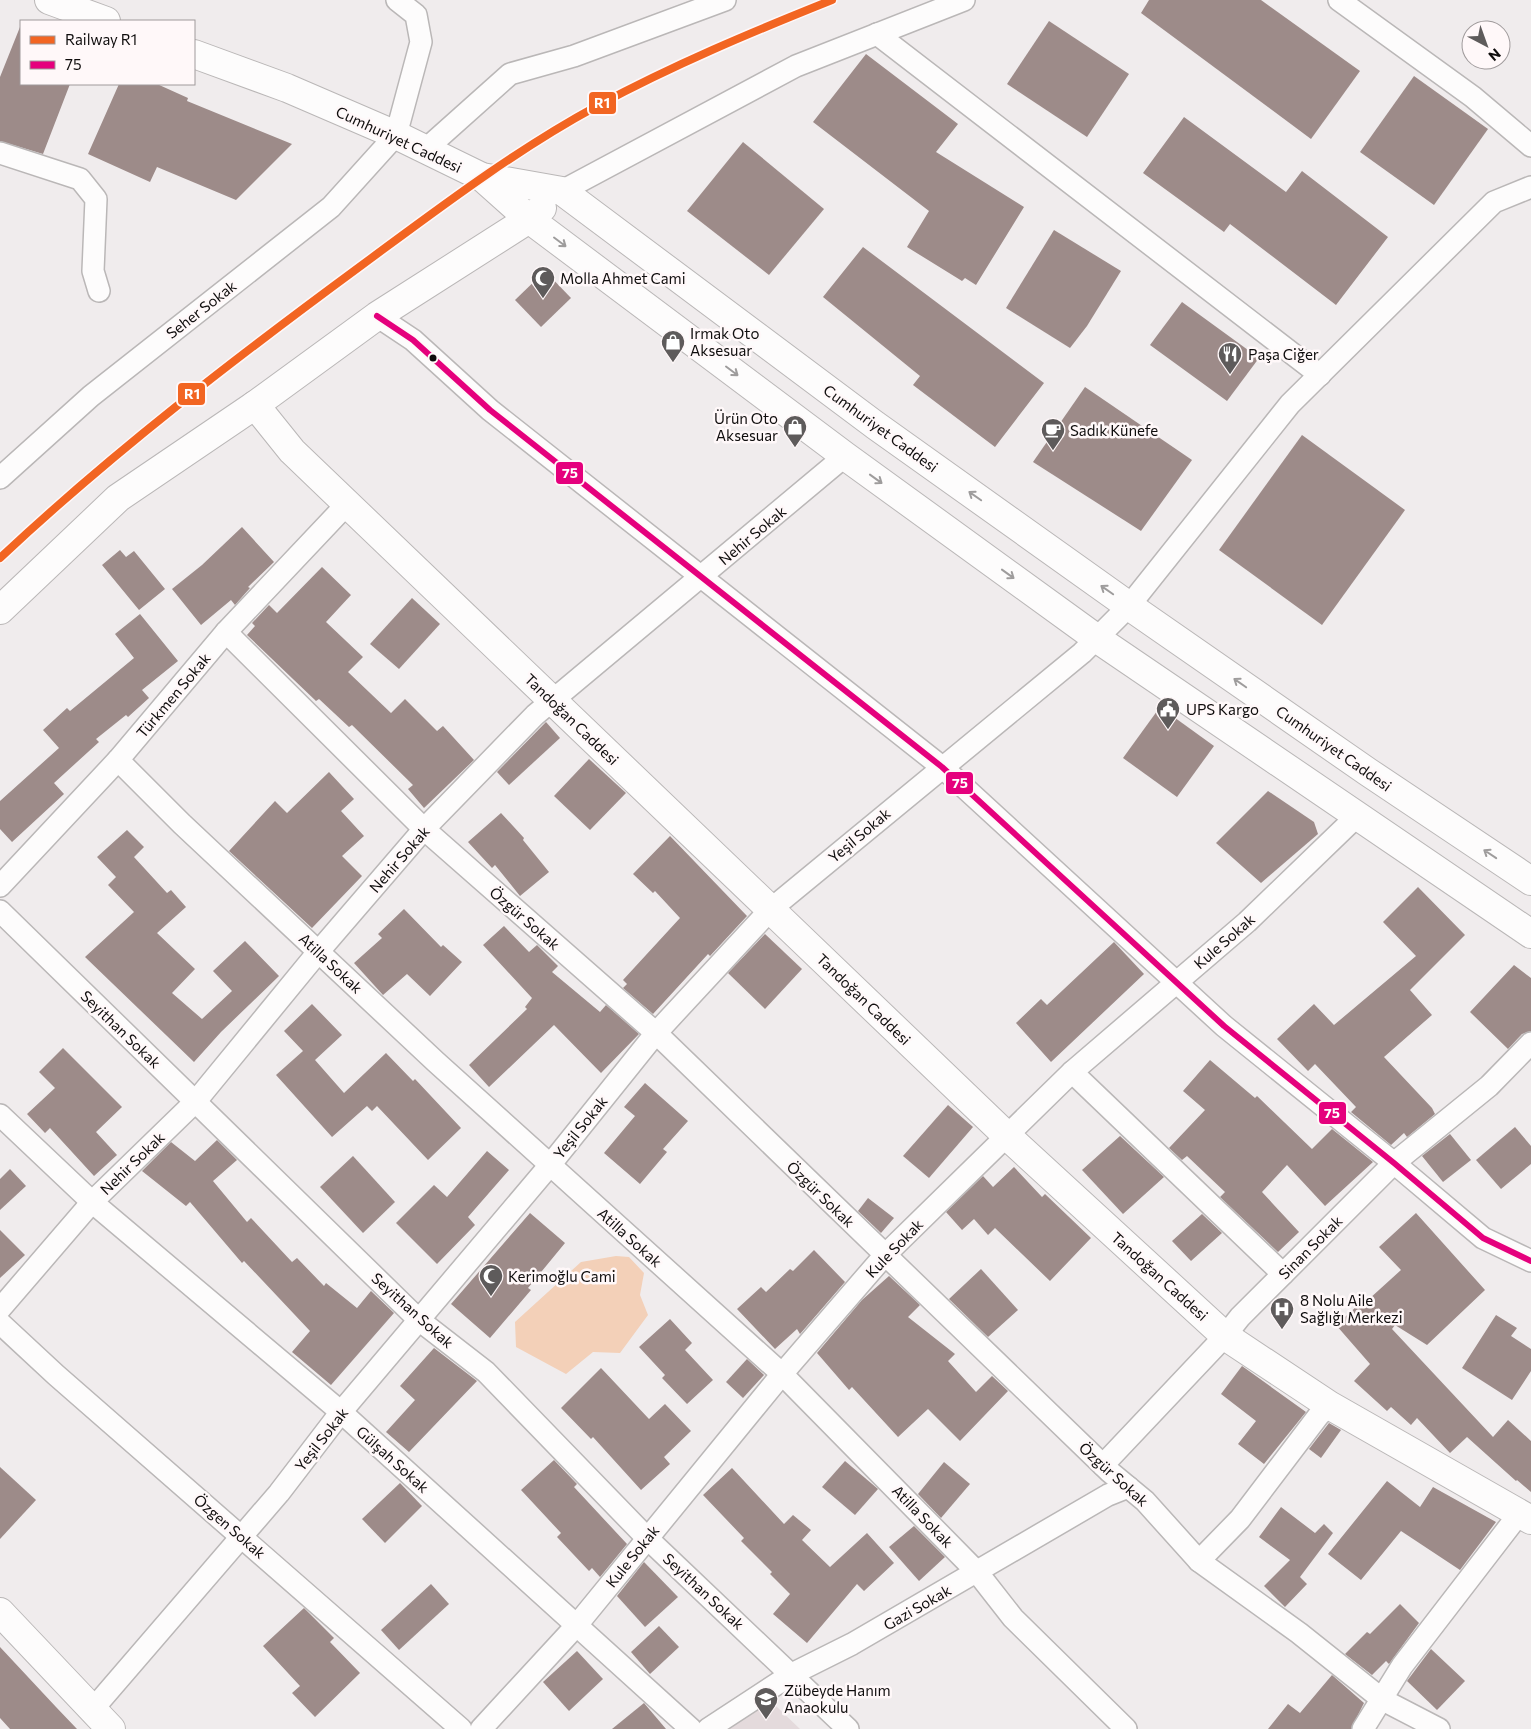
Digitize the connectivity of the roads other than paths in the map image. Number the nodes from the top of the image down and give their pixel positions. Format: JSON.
{"nodes":[{"id":1,"x":49,"y":0,"type":"edge"},
{"id":2,"x":397,"y":0,"type":"edge"},
{"id":3,"x":725,"y":0,"type":"edge"},
{"id":4,"x":964,"y":0,"type":"edge"},
{"id":5,"x":1339,"y":0,"type":"edge"},
{"id":6,"x":103,"y":20,"type":"edge"},
{"id":7,"x":877,"y":34,"type":"junction"},
{"id":8,"x":195,"y":54,"type":"edge"},
{"id":9,"x":396,"y":135,"type":"junction"},
{"id":10,"x":1531,"y":146,"type":"edge"},
{"id":11,"x":426,"y":149,"type":"junction"},
{"id":12,"x":0,"y":153,"type":"edge"},
{"id":13,"x":482,"y":177,"type":"junction"},
{"id":14,"x":1531,"y":187,"type":"edge"},
{"id":15,"x":562,"y":191,"type":"junction"},
{"id":16,"x":529,"y":218,"type":"junction"},
{"id":17,"x":99,"y":291,"type":"dead end"},
{"id":18,"x":377,"y":316,"type":"junction"},
{"id":19,"x":1320,"y":375,"type":"junction"},
{"id":20,"x":256,"y":406,"type":"junction"},
{"id":21,"x":845,"y":456,"type":"junction"},
{"id":22,"x":0,"y":478,"type":"edge"},
{"id":23,"x":347,"y":504,"type":"junction"},
{"id":24,"x":703,"y":576,"type":"junction"},
{"id":25,"x":1130,"y":606,"type":"junction"},
{"id":26,"x":0,"y":610,"type":"edge"},
{"id":27,"x":226,"y":632,"type":"junction"},
{"id":28,"x":1096,"y":638,"type":"junction"},
{"id":29,"x":554,"y":702,"type":"junction"},
{"id":30,"x":118,"y":760,"type":"junction"},
{"id":31,"x":942,"y":768,"type":"junction"},
{"id":32,"x":1358,"y":815,"type":"junction"},
{"id":33,"x":424,"y":829,"type":"junction"},
{"id":34,"x":1531,"y":881,"type":"edge"},
{"id":35,"x":0,"y":886,"type":"edge"},
{"id":36,"x":771,"y":909,"type":"junction"},
{"id":37,"x":0,"y":910,"type":"edge"},
{"id":38,"x":1531,"y":934,"type":"edge"},
{"id":39,"x":319,"y":951,"type":"junction"},
{"id":40,"x":1175,"y":984,"type":"junction"},
{"id":41,"x":656,"y":1033,"type":"junction"},
{"id":42,"x":1531,"y":1043,"type":"edge"},
{"id":43,"x":1072,"y":1072,"type":"junction"},
{"id":44,"x":196,"y":1101,"type":"junction"},
{"id":45,"x":0,"y":1115,"type":"edge"},
{"id":46,"x":1006,"y":1135,"type":"junction"},
{"id":47,"x":1394,"y":1163,"type":"junction"},
{"id":48,"x":550,"y":1165,"type":"junction"},
{"id":49,"x":92,"y":1202,"type":"junction"},
{"id":50,"x":884,"y":1256,"type":"junction"},
{"id":51,"x":1531,"y":1261,"type":"edge"},
{"id":52,"x":1283,"y":1274,"type":"junction"},
{"id":53,"x":0,"y":1309,"type":"edge"},
{"id":54,"x":419,"y":1320,"type":"junction"},
{"id":55,"x":0,"y":1323,"type":"edge"},
{"id":56,"x":1225,"y":1336,"type":"junction"},
{"id":57,"x":782,"y":1374,"type":"junction"},
{"id":58,"x":1329,"y":1405,"type":"junction"},
{"id":59,"x":341,"y":1412,"type":"junction"},
{"id":60,"x":1103,"y":1465,"type":"junction"},
{"id":61,"x":1128,"y":1487,"type":"junction"},
{"id":62,"x":1525,"y":1517,"type":"edge"},
{"id":63,"x":242,"y":1536,"type":"junction"},
{"id":64,"x":648,"y":1538,"type":"junction"},
{"id":65,"x":1199,"y":1561,"type":"junction"},
{"id":66,"x":977,"y":1572,"type":"junction"},
{"id":67,"x":0,"y":1612,"type":"edge"},
{"id":68,"x":576,"y":1626,"type":"junction"},
{"id":69,"x":792,"y":1674,"type":"junction"},
{"id":70,"x":1382,"y":1700,"type":"junction"},
{"id":71,"x":92,"y":1709,"type":"junction"},
{"id":72,"x":111,"y":1729,"type":"edge"},
{"id":73,"x":461,"y":1729,"type":"edge"},
{"id":74,"x":481,"y":1729,"type":"edge"},
{"id":75,"x":691,"y":1729,"type":"edge"},
{"id":76,"x":708,"y":1729,"type":"edge"},
{"id":77,"x":848,"y":1729,"type":"edge"},
{"id":78,"x":1126,"y":1729,"type":"edge"},
{"id":79,"x":1363,"y":1729,"type":"edge"},
{"id":80,"x":1439,"y":1729,"type":"edge"}],
"edges":[{"from":1,"to":6,"type":"main road"},
{"from":2,"to":9,"type":"street"},
{"from":3,"to":11,"type":"street"},
{"from":4,"to":7,"type":"street"},
{"from":5,"to":10,"type":"street"},
{"from":7,"to":15,"type":"street"},
{"from":7,"to":19,"type":"street"},
{"from":8,"to":9,"type":"main road","name":"Cumhuriyet Caddesi"},
{"from":9,"to":11,"type":"main road","name":"Cumhuriyet Caddesi"},
{"from":9,"to":22,"type":"street","name":"Seher Sokak"},
{"from":11,"to":13,"type":"main road","name":"Cumhuriyet Caddesi"},
{"from":12,"to":17,"type":"street"},
{"from":13,"to":15,"type":"main road","name":"Cumhuriyet Caddesi"},
{"from":13,"to":16,"type":"main road"},
{"from":14,"to":19,"type":"street","name":"Yeşil Sokak"},
{"from":15,"to":16,"type":"main road"},
{"from":25,"to":15,"type":"main road","name":"Cumhuriyet Caddesi","one_way":true},
{"from":16,"to":18,"type":"main road"},
{"from":16,"to":21,"type":"main road","one_way":true},
{"from":18,"to":20,"type":"main road"},
{"from":18,"to":24,"type":"street"},
{"from":19,"to":25,"type":"street","name":"Yeşil Sokak"},
{"from":20,"to":23,"type":"main road","name":"Tandoğan Caddesi"},
{"from":20,"to":26,"type":"main road"},
{"from":21,"to":24,"type":"street","name":"Nehir Sokak"},
{"from":21,"to":28,"type":"main road","one_way":true},
{"from":23,"to":27,"type":"street","name":"Türkmen Sokak"},
{"from":23,"to":29,"type":"main road","name":"Tandoğan Caddesi"},
{"from":24,"to":29,"type":"street","name":"Nehir Sokak"},
{"from":24,"to":31,"type":"street"},
{"from":25,"to":28,"type":"street","name":"Yeşil Sokak"},
{"from":34,"to":25,"type":"main road","name":"Cumhuriyet Caddesi","one_way":true},
{"from":27,"to":30,"type":"street","name":"Türkmen Sokak"},
{"from":27,"to":33,"type":"street","name":"Özgür Sokak"},
{"from":28,"to":31,"type":"street","name":"Yeşil Sokak"},
{"from":28,"to":32,"type":"main road"},
{"from":29,"to":33,"type":"street","name":"Nehir Sokak"},
{"from":29,"to":36,"type":"main road","name":"Tandoğan Caddesi"},
{"from":30,"to":35,"type":"street","name":"Türkmen Sokak"},
{"from":30,"to":39,"type":"street","name":"Atilla Sokak"},
{"from":31,"to":36,"type":"street","name":"Yeşil Sokak"},
{"from":31,"to":40,"type":"street"},
{"from":32,"to":38,"type":"main road"},
{"from":32,"to":40,"type":"street","name":"Kule Sokak"},
{"from":33,"to":39,"type":"street","name":"Nehir Sokak"},
{"from":33,"to":41,"type":"street","name":"Özgür Sokak"},
{"from":36,"to":41,"type":"street","name":"Yeşil Sokak"},
{"from":36,"to":46,"type":"main road","name":"Tandoğan Caddesi"},
{"from":37,"to":44,"type":"street","name":"Seyithan Sokak"},
{"from":39,"to":44,"type":"street","name":"Nehir Sokak"},
{"from":39,"to":48,"type":"street","name":"Atilla Sokak"},
{"from":40,"to":43,"type":"street","name":"Kule Sokak"},
{"from":40,"to":47,"type":"street"},
{"from":41,"to":48,"type":"street","name":"Yeşil Sokak"},
{"from":41,"to":50,"type":"street","name":"Özgür Sokak"},
{"from":42,"to":47,"type":"street","name":"Sinan Sokak"},
{"from":43,"to":46,"type":"street","name":"Kule Sokak"},
{"from":43,"to":52,"type":"street"},
{"from":44,"to":49,"type":"street","name":"Nehir Sokak"},
{"from":44,"to":54,"type":"street","name":"Seyithan Sokak"},
{"from":45,"to":49,"type":"street","name":"Gülşah Sokak"},
{"from":46,"to":50,"type":"street","name":"Kule Sokak"},
{"from":46,"to":56,"type":"main road","name":"Tandoğan Caddesi"},
{"from":47,"to":51,"type":"street"},
{"from":47,"to":52,"type":"street","name":"Sinan Sokak"},
{"from":48,"to":54,"type":"street","name":"Yeşil Sokak"},
{"from":48,"to":57,"type":"street","name":"Atilla Sokak"},
{"from":49,"to":53,"type":"street","name":"Nehir Sokak"},
{"from":49,"to":59,"type":"street","name":"Gülşah Sokak"},
{"from":50,"to":57,"type":"street","name":"Kule Sokak"},
{"from":50,"to":60,"type":"street","name":"Özgür Sokak"},
{"from":52,"to":56,"type":"street","name":"Sinan Sokak"},
{"from":54,"to":59,"type":"street","name":"Yeşil Sokak"},
{"from":54,"to":64,"type":"street","name":"Seyithan Sokak"},
{"from":55,"to":63,"type":"street","name":"Özgen Sokak"},
{"from":56,"to":58,"type":"main road","name":"Tandoğan Caddesi"},
{"from":56,"to":60,"type":"street","name":"Sinan Sokak"},
{"from":57,"to":64,"type":"street","name":"Kule Sokak"},
{"from":57,"to":66,"type":"street","name":"Atilla Sokak"},
{"from":58,"to":62,"type":"main road","name":"Tandoğan Caddesi"},
{"from":58,"to":65,"type":"street"},
{"from":59,"to":63,"type":"street","name":"Yeşil Sokak"},
{"from":59,"to":68,"type":"street","name":"Gülşah Sokak"},
{"from":60,"to":61,"type":"street","name":"Özgür Sokak"},
{"from":61,"to":65,"type":"street","name":"Özgür Sokak"},
{"from":61,"to":66,"type":"street","name":"Gazi Sokak"},
{"from":62,"to":70,"type":"street"},
{"from":63,"to":71,"type":"street","name":"Yeşil Sokak"},
{"from":63,"to":73,"type":"street","name":"Özgen Sokak"},
{"from":64,"to":68,"type":"street","name":"Kule Sokak"},
{"from":64,"to":69,"type":"street","name":"Seyithan Sokak"},
{"from":65,"to":70,"type":"street","name":"Özgür Sokak"},
{"from":66,"to":69,"type":"street","name":"Gazi Sokak"},
{"from":66,"to":78,"type":"street","name":"Atilla Sokak"},
{"from":67,"to":71,"type":"main road"},
{"from":68,"to":74,"type":"street","name":"Kule Sokak"},
{"from":68,"to":75,"type":"street","name":"Gülşah Sokak"},
{"from":69,"to":76,"type":"street","name":"Gazi Sokak"},
{"from":69,"to":77,"type":"street","name":"Seyithan Sokak"},
{"from":70,"to":79,"type":"street"},
{"from":70,"to":80,"type":"street","name":"Özgür Sokak"},
{"from":71,"to":72,"type":"main road"}]}
